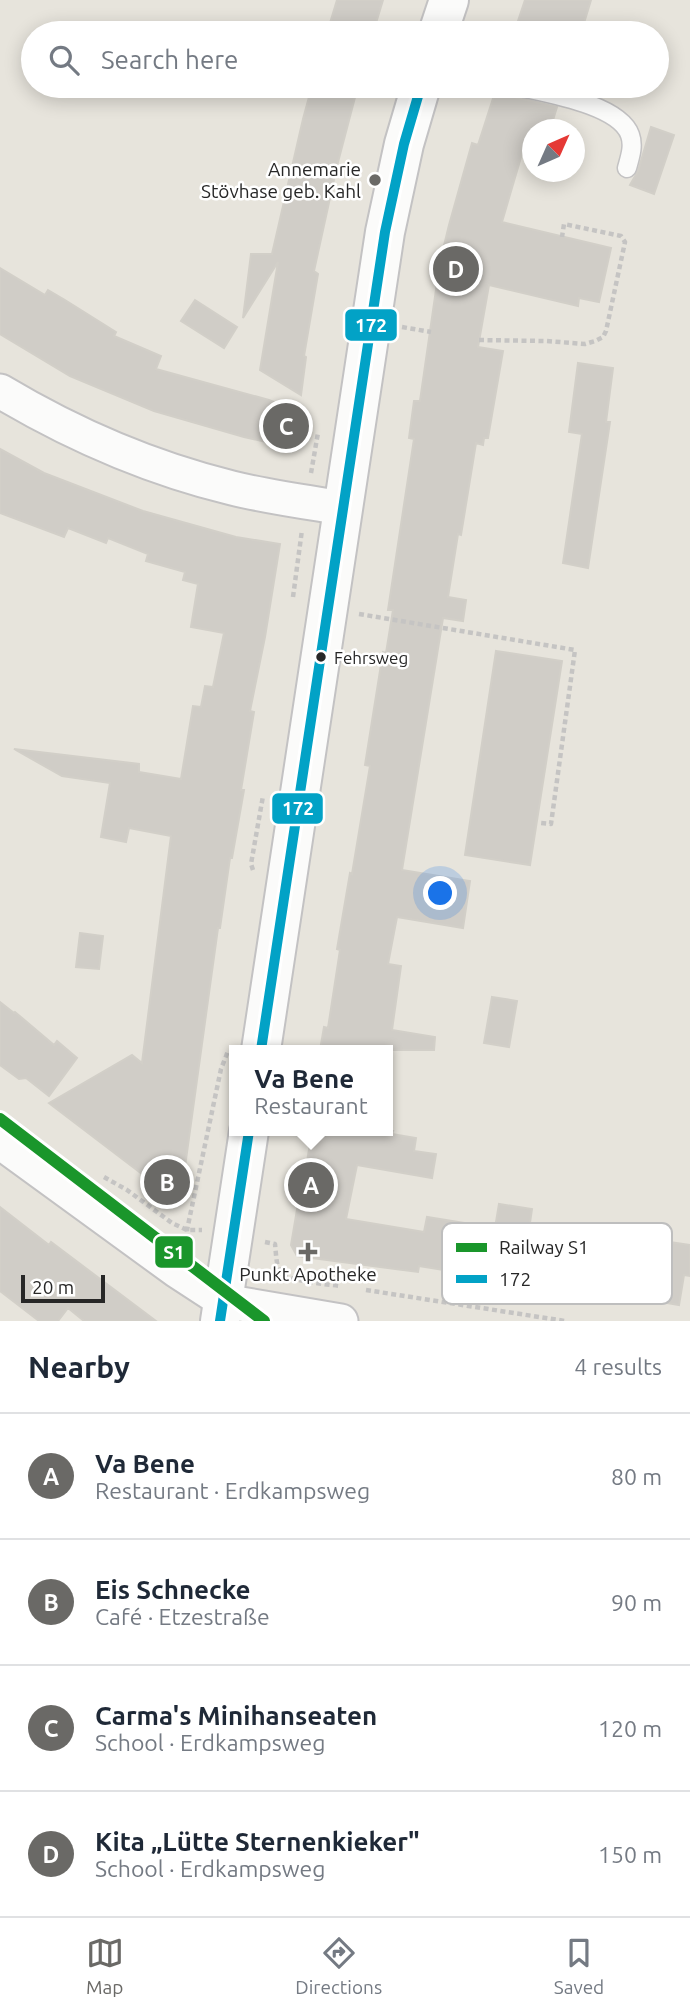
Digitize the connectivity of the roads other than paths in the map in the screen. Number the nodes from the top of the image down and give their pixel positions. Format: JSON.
{"nodes":[{"id":1,"x":449,"y":0,"type":"edge"},
{"id":2,"x":442,"y":21,"type":"edge"},
{"id":3,"x":417,"y":98,"type":"edge"},
{"id":4,"x":564,"y":98,"type":"edge"},
{"id":5,"x":627,"y":168,"type":"dead end"},
{"id":6,"x":0,"y":391,"type":"edge"},
{"id":7,"x":343,"y":508,"type":"junction"},
{"id":8,"x":262,"y":1045,"type":"edge"},
{"id":9,"x":248,"y":1136,"type":"edge"},
{"id":10,"x":0,"y":1142,"type":"edge"},
{"id":11,"x":222,"y":1311,"type":"edge"},
{"id":12,"x":341,"y":1321,"type":"edge"}],
"edges":[{"from":1,"to":2,"type":"main road"},
{"from":3,"to":7,"type":"main road"},
{"from":4,"to":5,"type":"lane"},
{"from":6,"to":7,"type":"street"},
{"from":7,"to":8,"type":"main road"},
{"from":9,"to":11,"type":"main road"},
{"from":10,"to":11,"type":"street"},
{"from":11,"to":12,"type":"street"}]}
